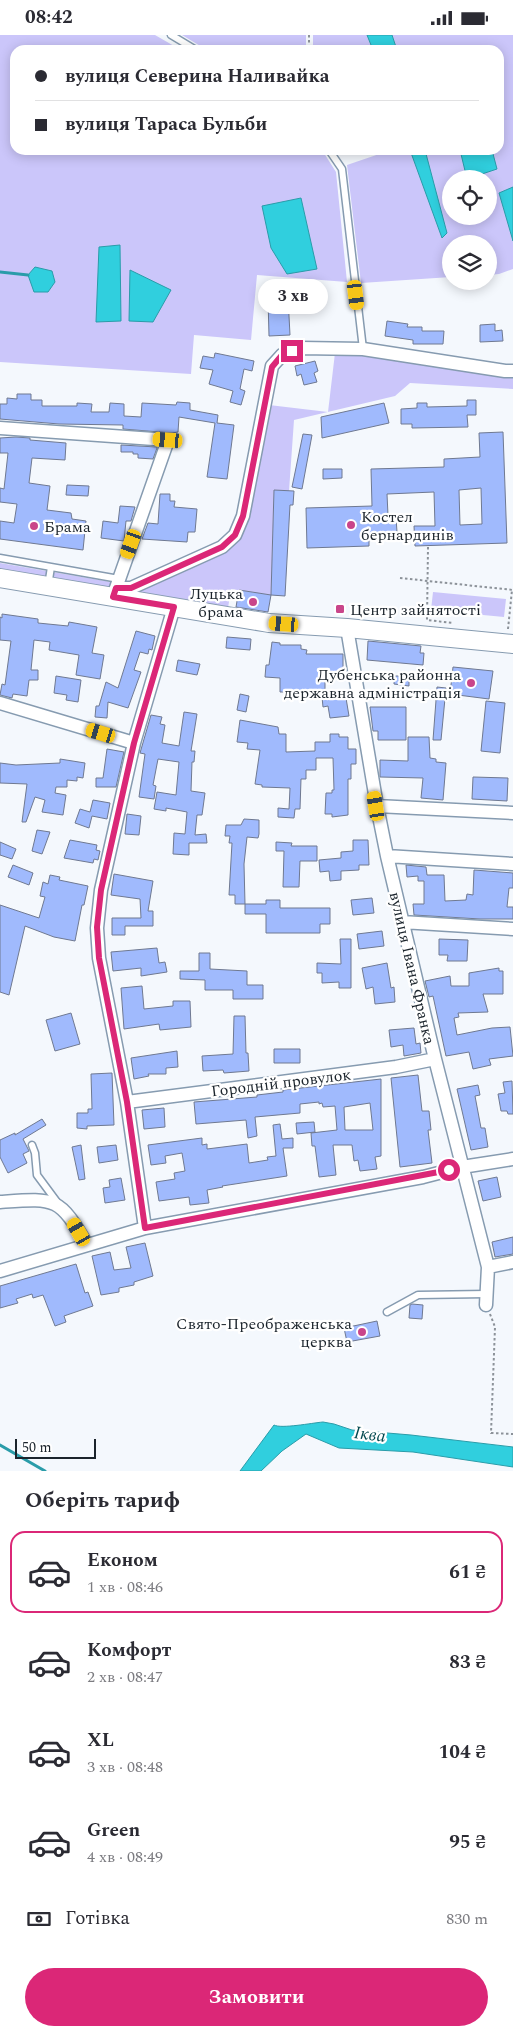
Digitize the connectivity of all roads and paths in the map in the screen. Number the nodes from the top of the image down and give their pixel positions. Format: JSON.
{"nodes":[{"id":1,"x":171,"y":35,"type":"edge"},
{"id":2,"x":188,"y":45,"type":"edge"},
{"id":3,"x":332,"y":155,"type":"edge"},
{"id":4,"x":363,"y":349,"type":"junction"},
{"id":5,"x":513,"y":371,"type":"edge"},
{"id":6,"x":0,"y":428,"type":"edge"},
{"id":7,"x":428,"y":547,"type":"dead end"},
{"id":8,"x":0,"y":559,"type":"edge"},
{"id":9,"x":51,"y":567,"type":"junction"},
{"id":10,"x":0,"y":578,"type":"edge"},
{"id":11,"x":400,"y":579,"type":"dead end"},
{"id":12,"x":429,"y":581,"type":"junction"},
{"id":13,"x":48,"y":586,"type":"junction"},
{"id":14,"x":116,"y":588,"type":"junction"},
{"id":15,"x":513,"y":590,"type":"edge"},
{"id":16,"x":174,"y":607,"type":"junction"},
{"id":17,"x":427,"y":620,"type":"dead end"},
{"id":18,"x":347,"y":628,"type":"junction"},
{"id":19,"x":511,"y":636,"type":"edge"},
{"id":20,"x":0,"y":703,"type":"edge"},
{"id":21,"x":134,"y":743,"type":"junction"},
{"id":22,"x":376,"y":806,"type":"junction"},
{"id":23,"x":513,"y":813,"type":"edge"},
{"id":24,"x":387,"y":856,"type":"junction"},
{"id":25,"x":513,"y":864,"type":"edge"},
{"id":26,"x":402,"y":921,"type":"junction"},
{"id":27,"x":513,"y":929,"type":"edge"},
{"id":28,"x":435,"y":1059,"type":"junction"},
{"id":29,"x":127,"y":1102,"type":"junction"},
{"id":30,"x":32,"y":1145,"type":"dead end"},
{"id":31,"x":513,"y":1159,"type":"edge"},
{"id":32,"x":462,"y":1167,"type":"junction"},
{"id":33,"x":0,"y":1202,"type":"edge"},
{"id":34,"x":60,"y":1206,"type":"junction"},
{"id":35,"x":145,"y":1228,"type":"junction"},
{"id":36,"x":87,"y":1245,"type":"junction"},
{"id":37,"x":513,"y":1262,"type":"edge"},
{"id":38,"x":488,"y":1267,"type":"junction"},
{"id":39,"x":0,"y":1271,"type":"edge"},
{"id":40,"x":486,"y":1300,"type":"junction"},
{"id":41,"x":387,"y":1312,"type":"dead end"},
{"id":42,"x":513,"y":1434,"type":"edge"}],
"edges":[{"from":1,"to":2,"type":"lane"},
{"from":3,"to":4,"type":"lane"},
{"from":4,"to":5,"type":"street"},
{"from":4,"to":14,"type":"street"},
{"from":6,"to":14,"type":"street"},
{"from":7,"to":12,"type":"path"},
{"from":8,"to":9,"type":"lane"},
{"from":9,"to":13,"type":"lane"},
{"from":9,"to":14,"type":"lane"},
{"from":10,"to":13,"type":"main road"},
{"from":11,"to":12,"type":"path"},
{"from":12,"to":15,"type":"path"},
{"from":12,"to":17,"type":"path"},
{"from":13,"to":14,"type":"main road"},
{"from":14,"to":16,"type":"main road"},
{"from":15,"to":19,"type":"path"},
{"from":16,"to":18,"type":"main road"},
{"from":16,"to":21,"type":"street"},
{"from":18,"to":19,"type":"main road"},
{"from":18,"to":22,"type":"street","name":"вулиця Івана Франка"},
{"from":20,"to":21,"type":"street"},
{"from":21,"to":29,"type":"street"},
{"from":22,"to":23,"type":"street"},
{"from":22,"to":24,"type":"street","name":"вулиця Івана Франка"},
{"from":24,"to":25,"type":"street"},
{"from":24,"to":26,"type":"street","name":"вулиця Івана Франка"},
{"from":26,"to":27,"type":"street"},
{"from":26,"to":28,"type":"street","name":"вулиця Івана Франка"},
{"from":28,"to":29,"type":"street","name":"Городній провулок"},
{"from":28,"to":32,"type":"street","name":"вулиця Івана Франка"},
{"from":29,"to":35,"type":"street"},
{"from":30,"to":34,"type":"lane"},
{"from":31,"to":32,"type":"street"},
{"from":32,"to":35,"type":"street"},
{"from":32,"to":38,"type":"street","name":"вулиця Івана Франка"},
{"from":33,"to":34,"type":"street"},
{"from":34,"to":36,"type":"street"},
{"from":35,"to":36,"type":"street"},
{"from":36,"to":39,"type":"street"},
{"from":37,"to":38,"type":"street"},
{"from":38,"to":40,"type":"street","name":"вулиця Івана Франка"},
{"from":40,"to":41,"type":"lane"},
{"from":40,"to":42,"type":"path"}]}
